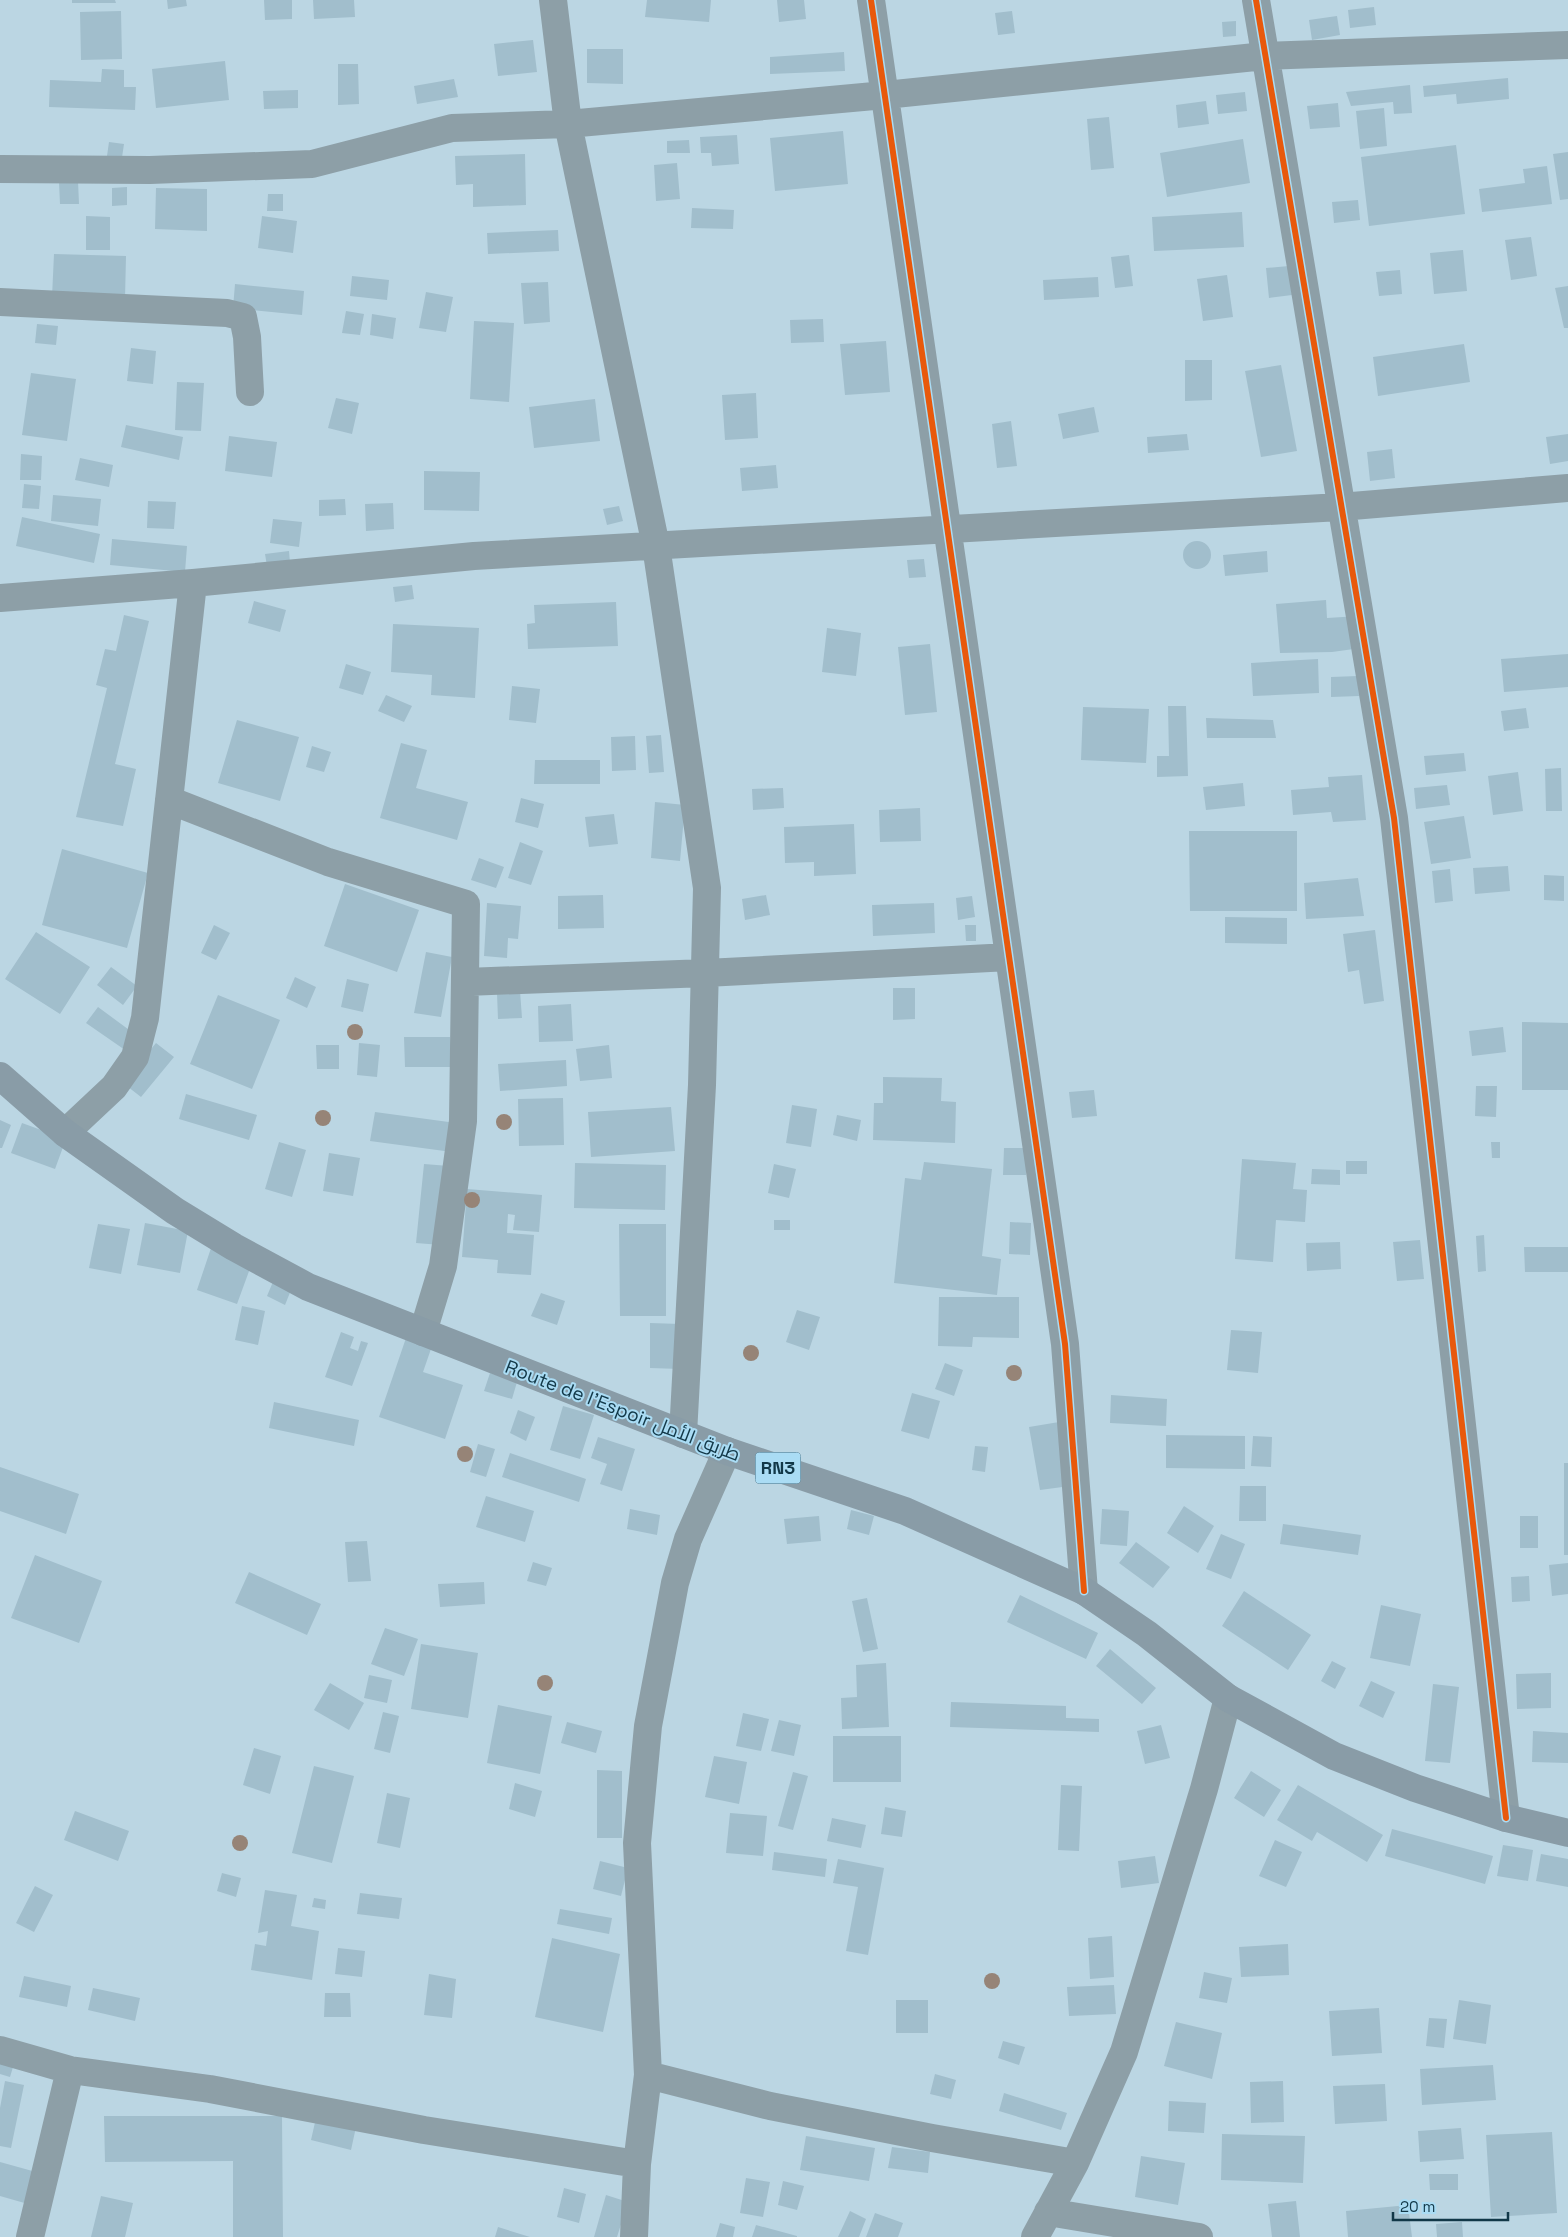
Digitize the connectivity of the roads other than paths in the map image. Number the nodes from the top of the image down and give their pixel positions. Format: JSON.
{"nodes":[{"id":1,"x":553,"y":0,"type":"edge"},
{"id":2,"x":871,"y":0,"type":"edge"},
{"id":3,"x":1256,"y":0,"type":"edge"},
{"id":4,"x":1568,"y":45,"type":"edge"},
{"id":5,"x":1265,"y":56,"type":"junction"},
{"id":6,"x":885,"y":95,"type":"junction"},
{"id":7,"x":568,"y":124,"type":"junction"},
{"id":8,"x":0,"y":169,"type":"edge"},
{"id":9,"x":0,"y":302,"type":"edge"},
{"id":10,"x":250,"y":392,"type":"dead end"},
{"id":11,"x":1568,"y":488,"type":"edge"},
{"id":12,"x":1340,"y":507,"type":"junction"},
{"id":13,"x":948,"y":529,"type":"junction"},
{"id":14,"x":656,"y":546,"type":"junction"},
{"id":15,"x":193,"y":583,"type":"junction"},
{"id":16,"x":0,"y":598,"type":"edge"},
{"id":17,"x":169,"y":800,"type":"junction"},
{"id":18,"x":1009,"y":957,"type":"junction"},
{"id":19,"x":706,"y":973,"type":"junction"},
{"id":20,"x":466,"y":982,"type":"junction"},
{"id":21,"x":0,"y":1076,"type":"edge"},
{"id":22,"x":65,"y":1133,"type":"junction"},
{"id":23,"x":422,"y":1332,"type":"junction"},
{"id":24,"x":684,"y":1434,"type":"junction"},
{"id":25,"x":727,"y":1451,"type":"junction"},
{"id":26,"x":1084,"y":1591,"type":"junction"},
{"id":27,"x":1228,"y":1698,"type":"junction"},
{"id":28,"x":1506,"y":1818,"type":"junction"},
{"id":29,"x":1568,"y":1833,"type":"edge"},
{"id":30,"x":0,"y":2050,"type":"edge"},
{"id":31,"x":70,"y":2070,"type":"junction"},
{"id":32,"x":648,"y":2075,"type":"junction"},
{"id":33,"x":1074,"y":2163,"type":"junction"},
{"id":34,"x":637,"y":2164,"type":"junction"},
{"id":35,"x":1048,"y":2212,"type":"junction"},
{"id":36,"x":30,"y":2237,"type":"edge"},
{"id":37,"x":634,"y":2237,"type":"edge"},
{"id":38,"x":1035,"y":2237,"type":"edge"},
{"id":39,"x":1199,"y":2237,"type":"edge"}],
"edges":[{"from":1,"to":7,"type":"street"},
{"from":2,"to":6,"type":"street"},
{"from":3,"to":5,"type":"street"},
{"from":4,"to":5,"type":"street"},
{"from":5,"to":6,"type":"street"},
{"from":5,"to":12,"type":"street"},
{"from":6,"to":7,"type":"street"},
{"from":6,"to":13,"type":"street"},
{"from":7,"to":8,"type":"street"},
{"from":7,"to":14,"type":"street"},
{"from":9,"to":10,"type":"street"},
{"from":11,"to":12,"type":"street"},
{"from":12,"to":13,"type":"street"},
{"from":12,"to":28,"type":"street"},
{"from":13,"to":14,"type":"street"},
{"from":13,"to":18,"type":"street"},
{"from":14,"to":15,"type":"street"},
{"from":14,"to":19,"type":"street"},
{"from":15,"to":16,"type":"street"},
{"from":15,"to":17,"type":"street"},
{"from":17,"to":20,"type":"street"},
{"from":17,"to":22,"type":"street"},
{"from":18,"to":19,"type":"street"},
{"from":18,"to":26,"type":"street"},
{"from":19,"to":20,"type":"street"},
{"from":19,"to":24,"type":"street"},
{"from":20,"to":23,"type":"street"},
{"from":21,"to":22,"type":"highway","name":"Route de l’Espoir طريق الأمل","number":"RN3"},
{"from":22,"to":23,"type":"highway","name":"Route de l’Espoir طريق الأمل","number":"RN3"},
{"from":23,"to":24,"type":"highway","name":"Route de l’Espoir طريق الأمل","number":"RN3"},
{"from":24,"to":25,"type":"highway","name":"Route de l’Espoir طريق الأمل","number":"RN3"},
{"from":25,"to":26,"type":"highway","name":"Route de l’Espoir طريق الأمل","number":"RN3"},
{"from":25,"to":32,"type":"street"},
{"from":26,"to":27,"type":"highway","name":"Route de l’Espoir طريق الأمل","number":"RN3"},
{"from":27,"to":28,"type":"highway","name":"Route de l’Espoir طريق الأمل","number":"RN3"},
{"from":27,"to":33,"type":"street"},
{"from":28,"to":29,"type":"highway","name":"Route de l’Espoir طريق الأمل","number":"RN3"},
{"from":30,"to":31,"type":"street"},
{"from":31,"to":34,"type":"street"},
{"from":31,"to":36,"type":"street"},
{"from":32,"to":33,"type":"street"},
{"from":32,"to":34,"type":"street"},
{"from":33,"to":35,"type":"street"},
{"from":34,"to":37,"type":"street"},
{"from":35,"to":38,"type":"street"},
{"from":35,"to":39,"type":"street"}]}
